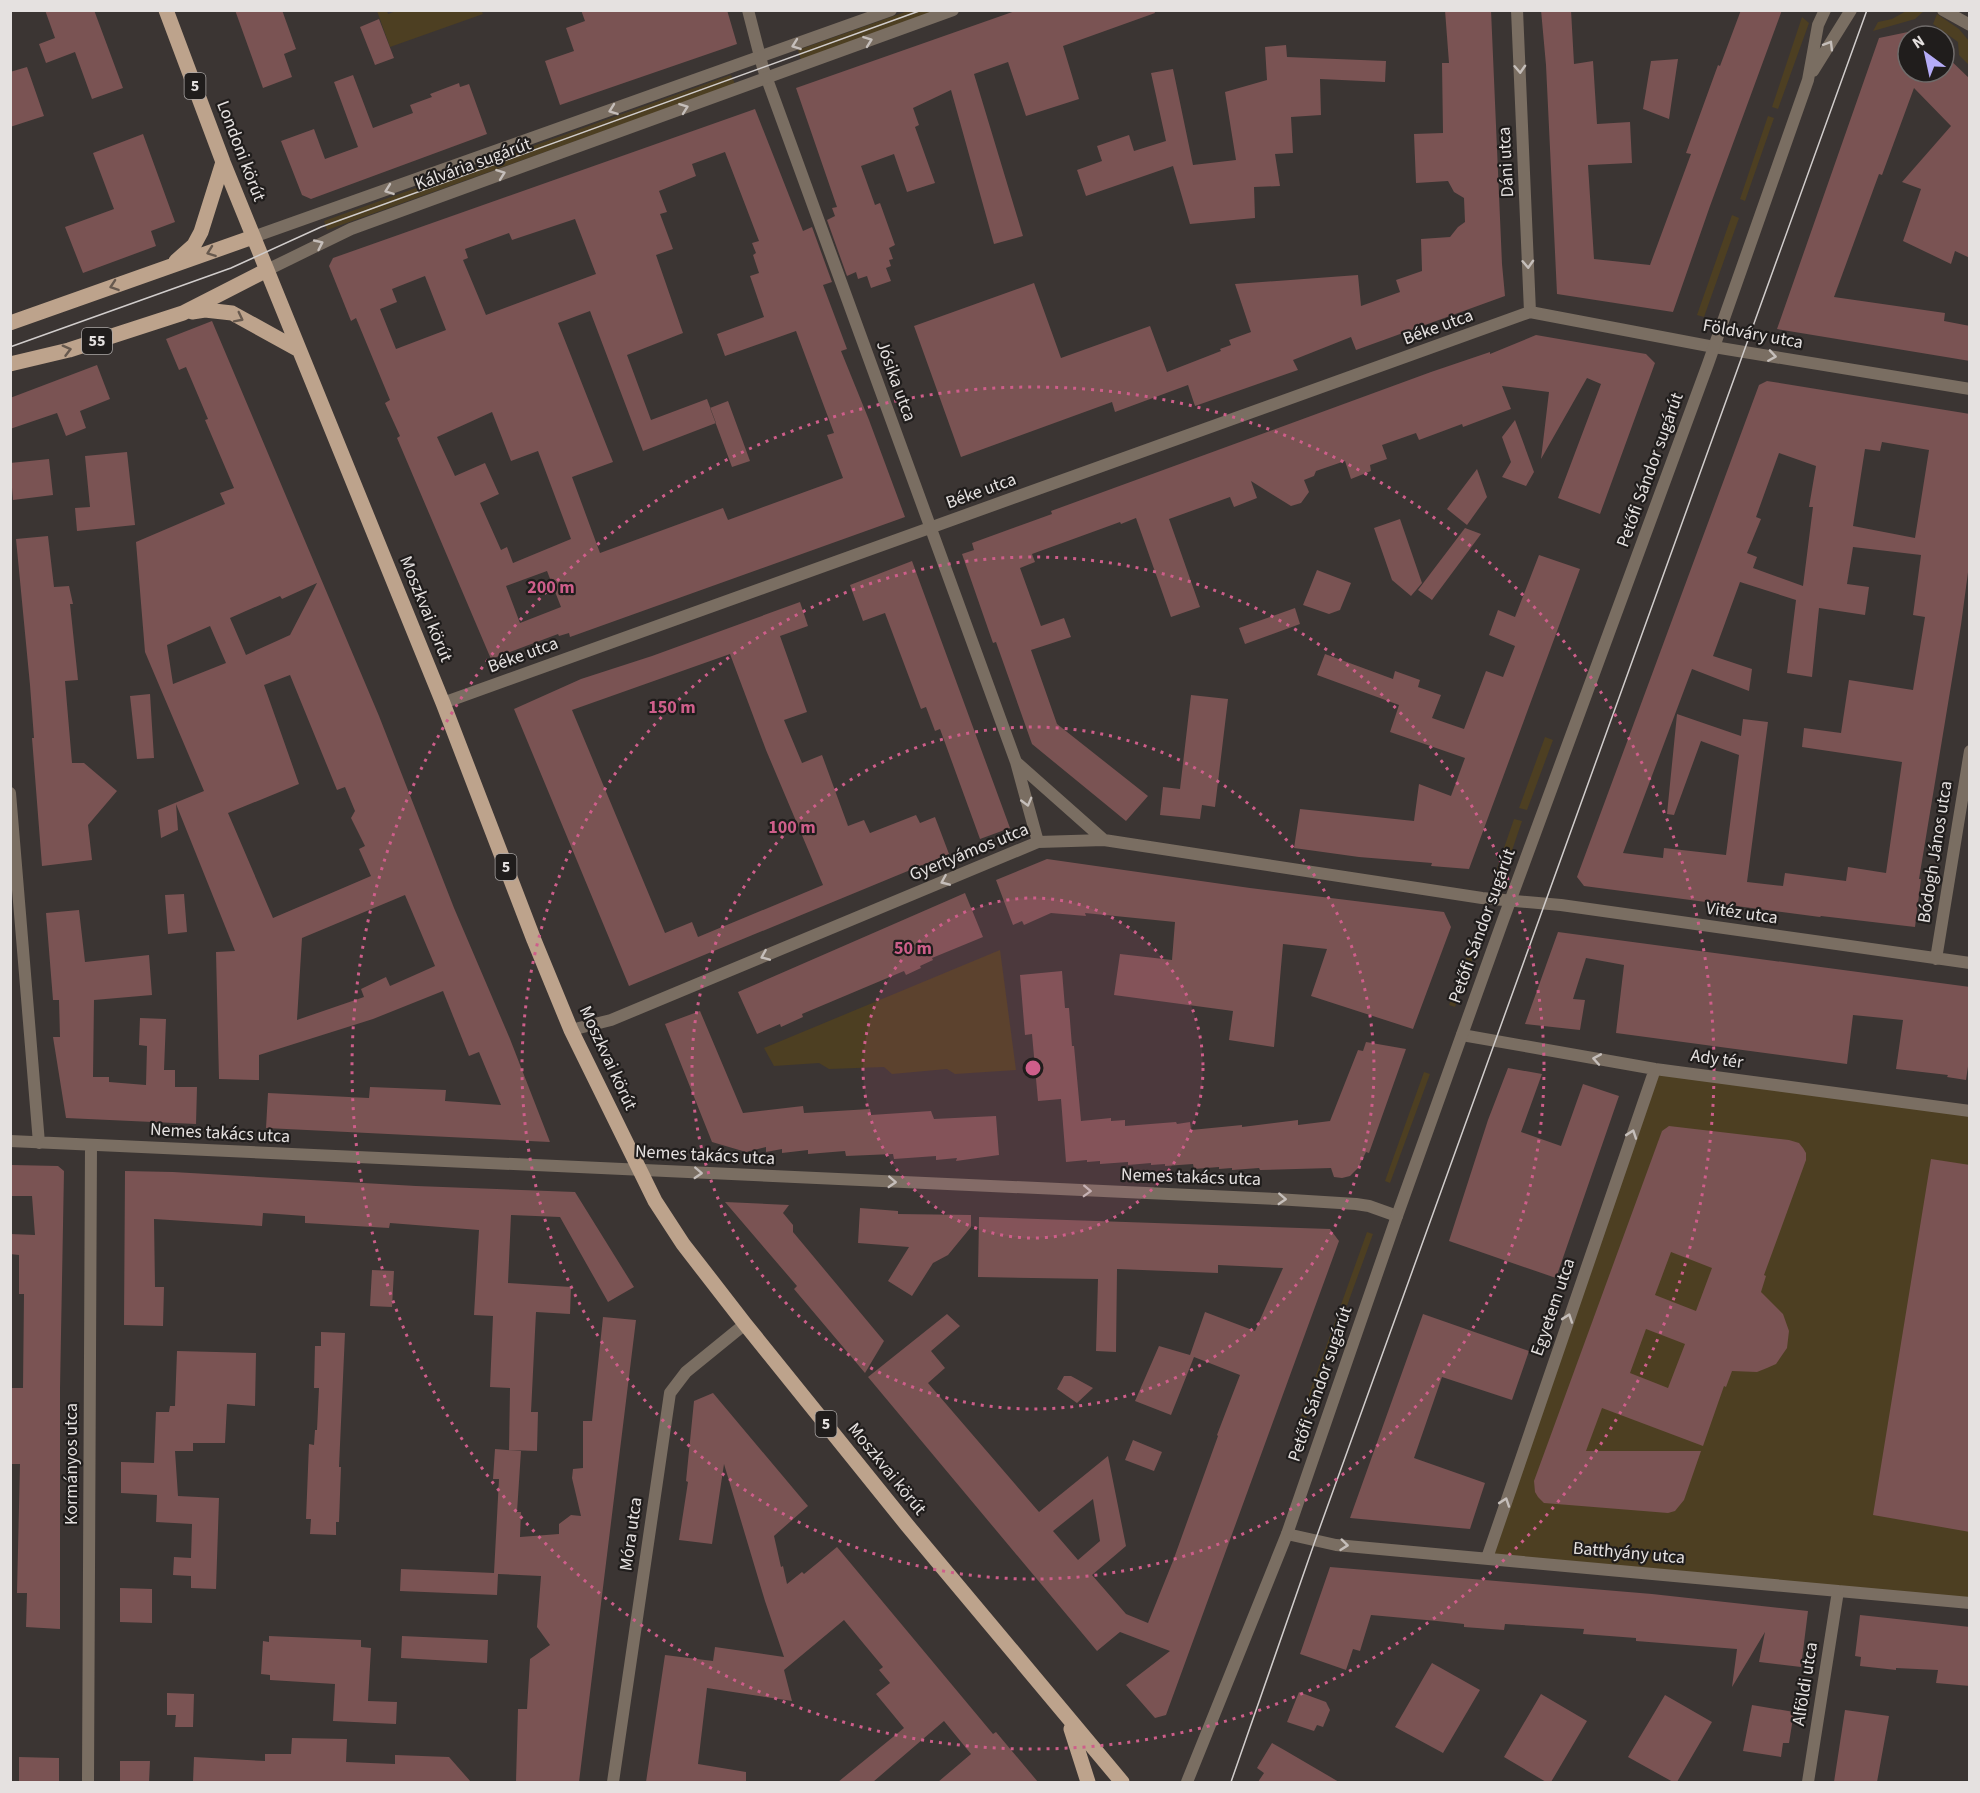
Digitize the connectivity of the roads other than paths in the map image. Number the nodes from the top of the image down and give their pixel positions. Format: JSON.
{"nodes":[{"id":1,"x":166,"y":10,"type":"edge"},
{"id":2,"x":748,"y":10,"type":"edge"},
{"id":3,"x":891,"y":10,"type":"edge"},
{"id":4,"x":954,"y":10,"type":"edge"},
{"id":5,"x":1517,"y":10,"type":"edge"},
{"id":6,"x":1825,"y":10,"type":"edge"},
{"id":7,"x":1851,"y":10,"type":"edge"},
{"id":8,"x":1943,"y":10,"type":"edge"},
{"id":9,"x":1970,"y":25,"type":"edge"},
{"id":10,"x":760,"y":58,"type":"junction"},
{"id":11,"x":767,"y":78,"type":"junction"},
{"id":12,"x":1808,"y":80,"type":"junction"},
{"id":13,"x":223,"y":162,"type":"junction"},
{"id":14,"x":254,"y":237,"type":"junction"},
{"id":15,"x":169,"y":267,"type":"junction"},
{"id":16,"x":267,"y":270,"type":"junction"},
{"id":17,"x":1530,"y":312,"type":"junction"},
{"id":18,"x":183,"y":313,"type":"junction"},
{"id":19,"x":10,"y":323,"type":"edge"},
{"id":20,"x":1714,"y":347,"type":"junction"},
{"id":21,"x":299,"y":350,"type":"junction"},
{"id":22,"x":10,"y":364,"type":"edge"},
{"id":23,"x":1970,"y":389,"type":"edge"},
{"id":24,"x":931,"y":529,"type":"junction"},
{"id":25,"x":443,"y":703,"type":"junction"},
{"id":26,"x":1970,"y":751,"type":"edge"},
{"id":27,"x":1016,"y":762,"type":"junction"},
{"id":28,"x":10,"y":794,"type":"edge"},
{"id":29,"x":1104,"y":840,"type":"junction"},
{"id":30,"x":1038,"y":842,"type":"junction"},
{"id":31,"x":1510,"y":900,"type":"junction"},
{"id":32,"x":1936,"y":959,"type":"junction"},
{"id":33,"x":1970,"y":963,"type":"edge"},
{"id":34,"x":571,"y":1030,"type":"junction"},
{"id":35,"x":1462,"y":1035,"type":"junction"},
{"id":36,"x":1655,"y":1068,"type":"junction"},
{"id":37,"x":1970,"y":1111,"type":"edge"},
{"id":38,"x":10,"y":1141,"type":"edge"},
{"id":39,"x":39,"y":1143,"type":"junction"},
{"id":40,"x":91,"y":1145,"type":"junction"},
{"id":41,"x":639,"y":1170,"type":"junction"},
{"id":42,"x":1397,"y":1216,"type":"junction"},
{"id":43,"x":745,"y":1324,"type":"junction"},
{"id":44,"x":1287,"y":1534,"type":"junction"},
{"id":45,"x":1487,"y":1558,"type":"junction"},
{"id":46,"x":1838,"y":1591,"type":"junction"},
{"id":47,"x":1970,"y":1603,"type":"edge"},
{"id":48,"x":1068,"y":1720,"type":"junction"},
{"id":49,"x":88,"y":1782,"type":"edge"},
{"id":50,"x":613,"y":1782,"type":"edge"},
{"id":51,"x":1089,"y":1782,"type":"edge"},
{"id":52,"x":1122,"y":1782,"type":"edge"},
{"id":53,"x":1187,"y":1782,"type":"edge"},
{"id":54,"x":1808,"y":1782,"type":"edge"}],
"edges":[{"from":1,"to":13,"type":"main road","name":"Londoni körút","number":"5"},
{"from":2,"to":10,"type":"street","name":"Jósika utca"},
{"from":3,"to":10,"type":"street","name":"Kálvária sugárút","one_way":true},
{"from":11,"to":4,"type":"street","name":"Kálvária sugárút","one_way":true},
{"from":5,"to":17,"type":"street","name":"Dáni utca","one_way":true},
{"from":6,"to":12,"type":"street","name":"Petőfi Sándor sugárút"},
{"from":12,"to":7,"type":"street","name":"Petőfi Sándor sugárút","one_way":true},
{"from":8,"to":9,"type":"street"},
{"from":10,"to":11,"type":"street","name":"Jósika utca"},
{"from":10,"to":14,"type":"street","name":"Kálvária sugárút","one_way":true},
{"from":16,"to":11,"type":"street","name":"Kálvária sugárút","one_way":true},
{"from":11,"to":24,"type":"street","name":"Jósika utca"},
{"from":12,"to":20,"type":"street","name":"Petőfi Sándor sugárút"},
{"from":13,"to":14,"type":"main road","name":"Londoni körút","number":"5"},
{"from":13,"to":15,"type":"main road"},
{"from":14,"to":15,"type":"main road","name":"Kálvária sugárút","one_way":true},
{"from":14,"to":16,"type":"main road","name":"Moszkvai körút","number":"5"},
{"from":15,"to":19,"type":"main road","name":"Kálvária sugárút","one_way":true},
{"from":16,"to":18,"type":"main road","name":"Kálvária sugárút","number":"55"},
{"from":16,"to":21,"type":"main road","name":"Moszkvai körút","number":"5"},
{"from":17,"to":20,"type":"street","name":"Földváry utca"},
{"from":17,"to":24,"type":"street","name":"Béke utca"},
{"from":18,"to":21,"type":"main road","one_way":true},
{"from":22,"to":18,"type":"main road","name":"Kálvária sugárút","number":"55","one_way":true},
{"from":20,"to":23,"type":"street","name":"Földváry utca","one_way":true},
{"from":20,"to":31,"type":"street","name":"Petőfi Sándor sugárút"},
{"from":21,"to":25,"type":"main road","name":"Moszkvai körút","number":"5"},
{"from":24,"to":25,"type":"street","name":"Béke utca"},
{"from":24,"to":27,"type":"street","name":"Jósika utca"},
{"from":25,"to":34,"type":"main road","name":"Moszkvai körút","number":"5"},
{"from":26,"to":32,"type":"street","name":"Bódogh János utca"},
{"from":27,"to":29,"type":"street","name":"Jósika utca"},
{"from":27,"to":30,"type":"street","name":"Jósika utca","one_way":true},
{"from":28,"to":39,"type":"street"},
{"from":29,"to":30,"type":"street","name":"Gyertyámos utca"},
{"from":29,"to":31,"type":"street","name":"Gyertyámos utca"},
{"from":30,"to":34,"type":"street","name":"Gyertyámos utca","one_way":true},
{"from":31,"to":32,"type":"street","name":"Vitéz utca"},
{"from":31,"to":35,"type":"street","name":"Petőfi Sándor sugárút"},
{"from":32,"to":33,"type":"street","name":"Vitéz utca"},
{"from":34,"to":41,"type":"main road","name":"Moszkvai körút","number":"5"},
{"from":36,"to":35,"type":"street","name":"Ady tér","one_way":true},
{"from":35,"to":42,"type":"street","name":"Petőfi Sándor sugárút"},
{"from":36,"to":37,"type":"street","name":"Ady tér"},
{"from":45,"to":36,"type":"street","name":"Egyetem utca","one_way":true},
{"from":38,"to":39,"type":"street","name":"Nemes takács utca"},
{"from":39,"to":40,"type":"street","name":"Nemes takács utca"},
{"from":40,"to":41,"type":"street","name":"Nemes takács utca"},
{"from":40,"to":49,"type":"street","name":"Kormányos utca"},
{"from":41,"to":42,"type":"street","name":"Nemes takács utca","one_way":true},
{"from":41,"to":43,"type":"main road","name":"Moszkvai körút","number":"5"},
{"from":42,"to":44,"type":"street","name":"Petőfi Sándor sugárút"},
{"from":43,"to":48,"type":"main road","name":"Moszkvai körút","number":"5"},
{"from":43,"to":50,"type":"street","name":"Móra utca"},
{"from":44,"to":45,"type":"street","name":"Batthyány utca","one_way":true},
{"from":44,"to":53,"type":"street","name":"Petőfi Sándor sugárút"},
{"from":45,"to":46,"type":"street","name":"Batthyány utca"},
{"from":46,"to":47,"type":"street","name":"Batthyány utca"},
{"from":46,"to":54,"type":"street","name":"Alföldi utca"},
{"from":48,"to":51,"type":"main road","number":"5"},
{"from":48,"to":52,"type":"main road","name":"Moszkvai körút","number":"5"}]}
